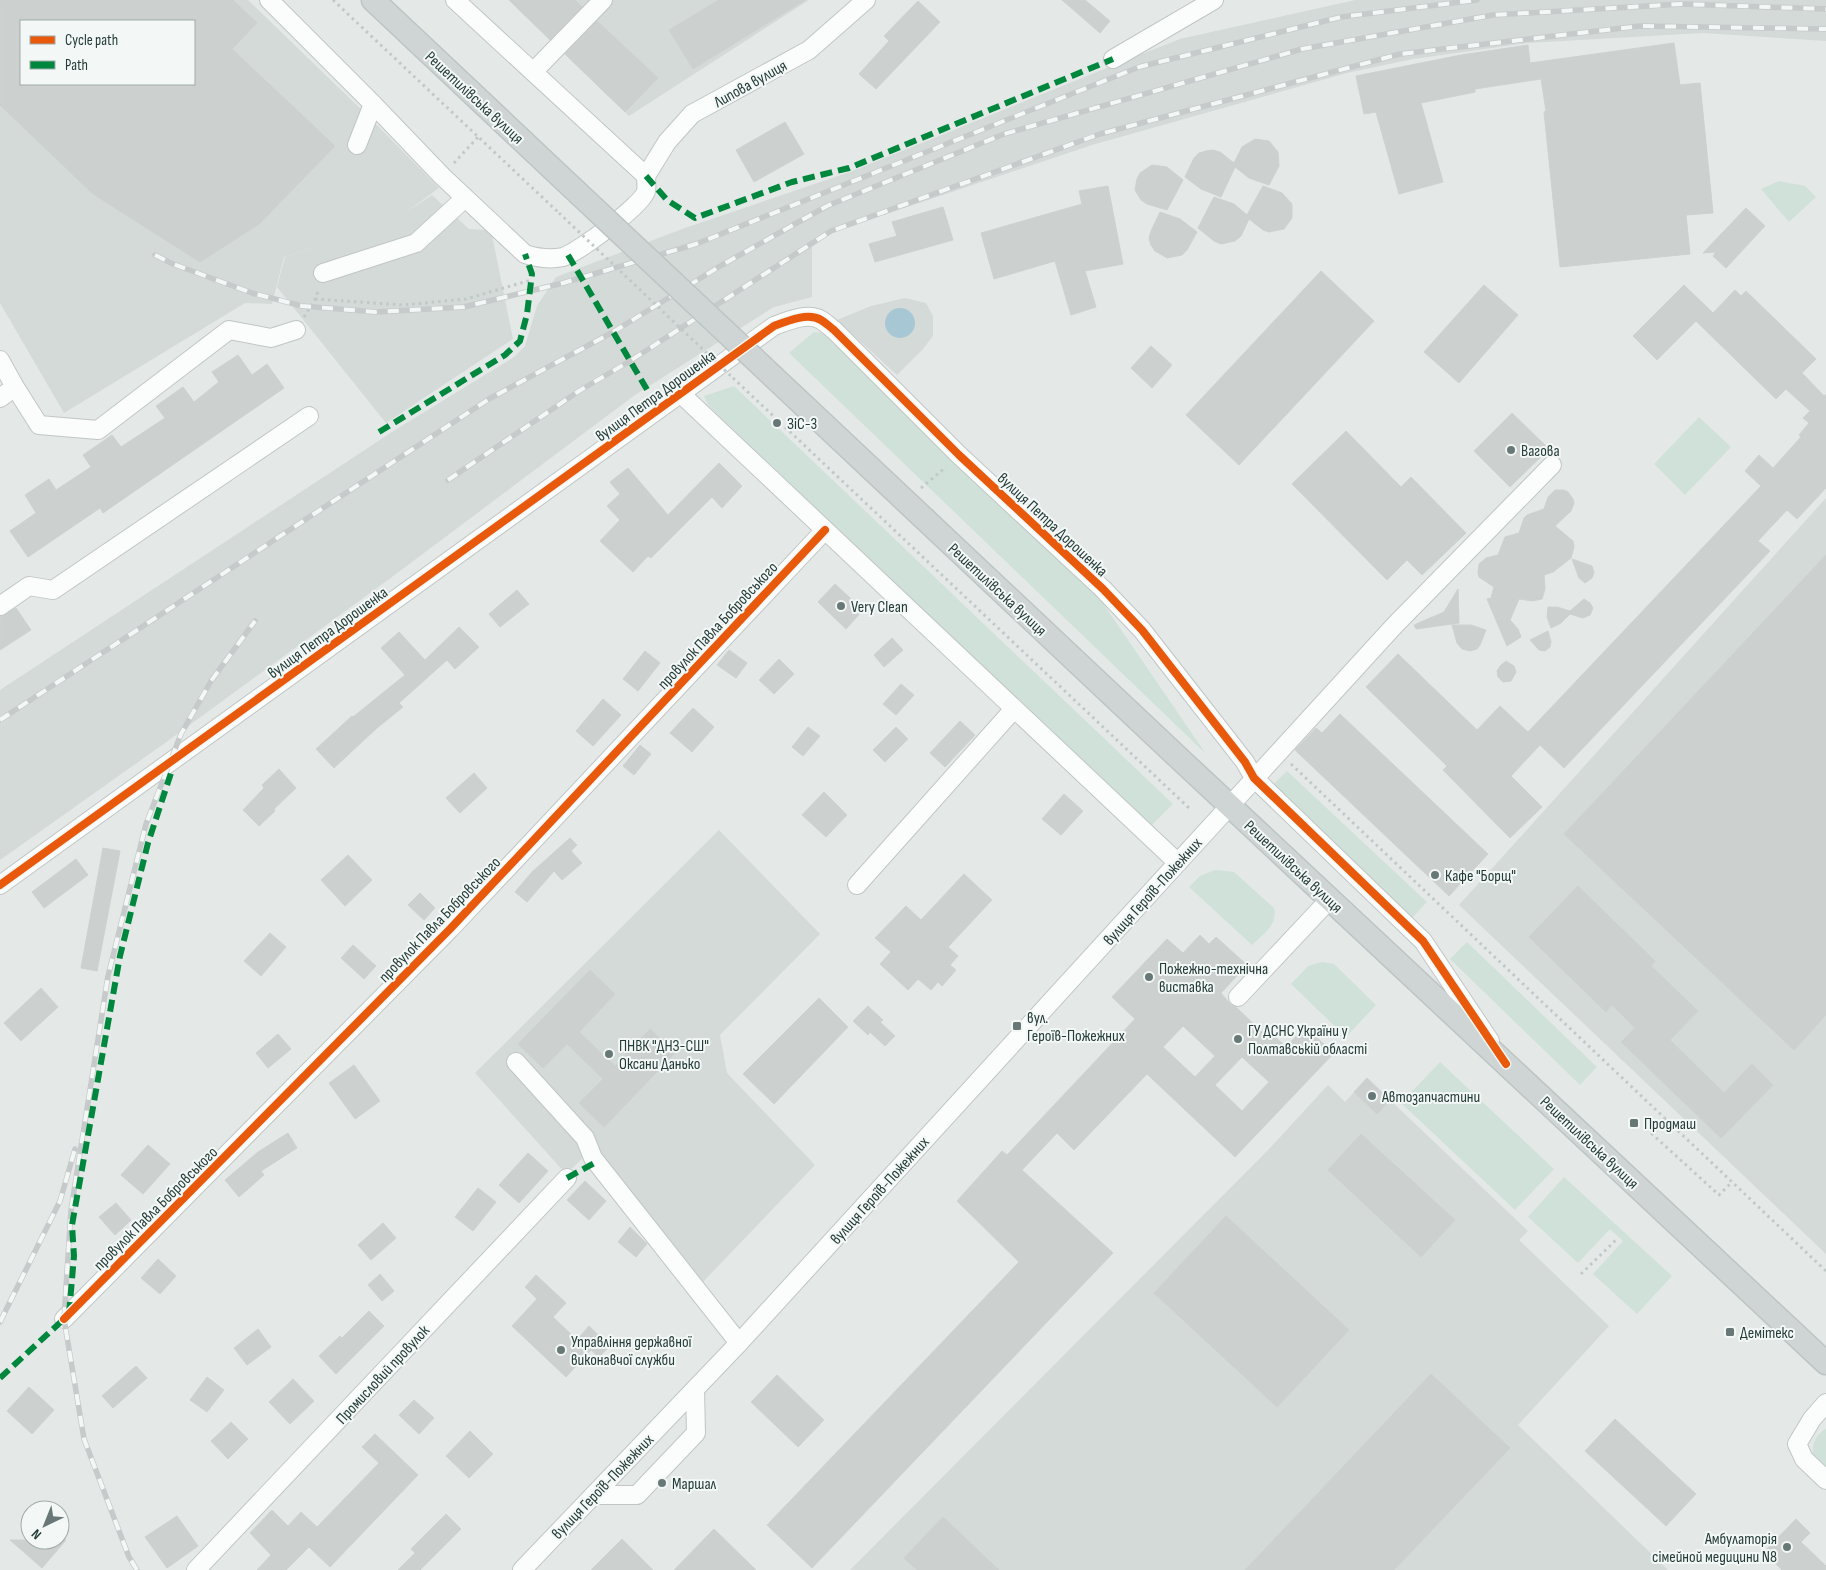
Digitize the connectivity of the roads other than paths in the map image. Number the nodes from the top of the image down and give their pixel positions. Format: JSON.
{"nodes":[{"id":1,"x":269,"y":0,"type":"edge"},
{"id":2,"x":373,"y":0,"type":"edge"},
{"id":3,"x":455,"y":0,"type":"edge"},
{"id":4,"x":603,"y":0,"type":"edge"},
{"id":5,"x":866,"y":0,"type":"edge"},
{"id":6,"x":1214,"y":0,"type":"edge"},
{"id":7,"x":1113,"y":59,"type":"dead end"},
{"id":8,"x":534,"y":72,"type":"junction"},
{"id":9,"x":373,"y":104,"type":"junction"},
{"id":10,"x":358,"y":145,"type":"dead end"},
{"id":11,"x":646,"y":176,"type":"junction"},
{"id":12,"x":465,"y":198,"type":"junction"},
{"id":13,"x":324,"y":273,"type":"road end"},
{"id":14,"x":296,"y":330,"type":"road end"},
{"id":15,"x":0,"y":360,"type":"edge"},
{"id":16,"x":15,"y":387,"type":"junction"},
{"id":17,"x":680,"y":394,"type":"junction"},
{"id":18,"x":0,"y":398,"type":"edge"},
{"id":19,"x":309,"y":416,"type":"dead end"},
{"id":20,"x":1552,"y":465,"type":"dead end"},
{"id":21,"x":825,"y":530,"type":"junction"},
{"id":22,"x":0,"y":606,"type":"edge"},
{"id":23,"x":1014,"y":708,"type":"junction"},
{"id":24,"x":1254,"y":778,"type":"junction"},
{"id":25,"x":1230,"y":806,"type":"junction"},
{"id":26,"x":1178,"y":862,"type":"junction"},
{"id":27,"x":0,"y":886,"type":"edge"},
{"id":28,"x":857,"y":886,"type":"dead end"},
{"id":29,"x":1330,"y":900,"type":"junction"},
{"id":30,"x":1238,"y":997,"type":"dead end"},
{"id":31,"x":516,"y":1062,"type":"dead end"},
{"id":32,"x":1506,"y":1064,"type":"junction"},
{"id":33,"x":567,"y":1178,"type":"dead end"},
{"id":34,"x":64,"y":1319,"type":"dead end"},
{"id":35,"x":740,"y":1343,"type":"junction"},
{"id":36,"x":1826,"y":1363,"type":"edge"},
{"id":37,"x":695,"y":1389,"type":"junction"},
{"id":38,"x":1826,"y":1403,"type":"edge"},
{"id":39,"x":1826,"y":1480,"type":"edge"},
{"id":40,"x":594,"y":1495,"type":"junction"},
{"id":41,"x":196,"y":1570,"type":"edge"},
{"id":42,"x":522,"y":1570,"type":"edge"}],
"edges":[{"from":1,"to":9,"type":"street","name":"Липова вулиця"},
{"from":2,"to":25,"type":"main road","name":"Решетилівська вулиця","bridge":true},
{"from":3,"to":8,"type":"street"},
{"from":4,"to":8,"type":"street"},
{"from":5,"to":11,"type":"street","name":"Липова вулиця"},
{"from":6,"to":7,"type":"street"},
{"from":8,"to":11,"type":"street"},
{"from":9,"to":10,"type":"street"},
{"from":9,"to":12,"type":"street","name":"Липова вулиця"},
{"from":11,"to":12,"type":"street","name":"Липова вулиця"},
{"from":12,"to":13,"type":"street"},
{"from":14,"to":16,"type":"street"},
{"from":15,"to":16,"type":"street"},
{"from":16,"to":18,"type":"street"},
{"from":17,"to":21,"type":"street"},
{"from":17,"to":24,"type":"street","name":"вулиця Петра Дорошенка"},
{"from":17,"to":27,"type":"street","name":"вулиця Петра Дорошенка"},
{"from":19,"to":22,"type":"street"},
{"from":20,"to":24,"type":"street","name":"вулиця Героїв-Пожежних"},
{"from":21,"to":23,"type":"street"},
{"from":21,"to":34,"type":"street","name":"провулок Павла Бобровського"},
{"from":23,"to":26,"type":"street"},
{"from":23,"to":28,"type":"street"},
{"from":24,"to":25,"type":"street","name":"вулиця Героїв-Пожежних"},
{"from":24,"to":32,"type":"street","name":"вулиця Петра Дорошенка"},
{"from":25,"to":26,"type":"street","name":"вулиця Героїв-Пожежних"},
{"from":25,"to":29,"type":"main road","name":"Решетилівська вулиця"},
{"from":26,"to":35,"type":"street","name":"вулиця Героїв-Пожежних"},
{"from":29,"to":30,"type":"street"},
{"from":29,"to":32,"type":"main road","name":"Решетилівська вулиця"},
{"from":31,"to":35,"type":"street"},
{"from":32,"to":36,"type":"main road","name":"Решетилівська вулиця"},
{"from":33,"to":41,"type":"street","name":"Промисловий провулок"},
{"from":35,"to":37,"type":"street","name":"вулиця Героїв-Пожежних"},
{"from":37,"to":40,"type":"street","name":"вулиця Героїв-Пожежних"},
{"from":37,"to":40,"type":"street"},
{"from":38,"to":39,"type":"street"},
{"from":40,"to":42,"type":"street","name":"вулиця Героїв-Пожежних"}]}
